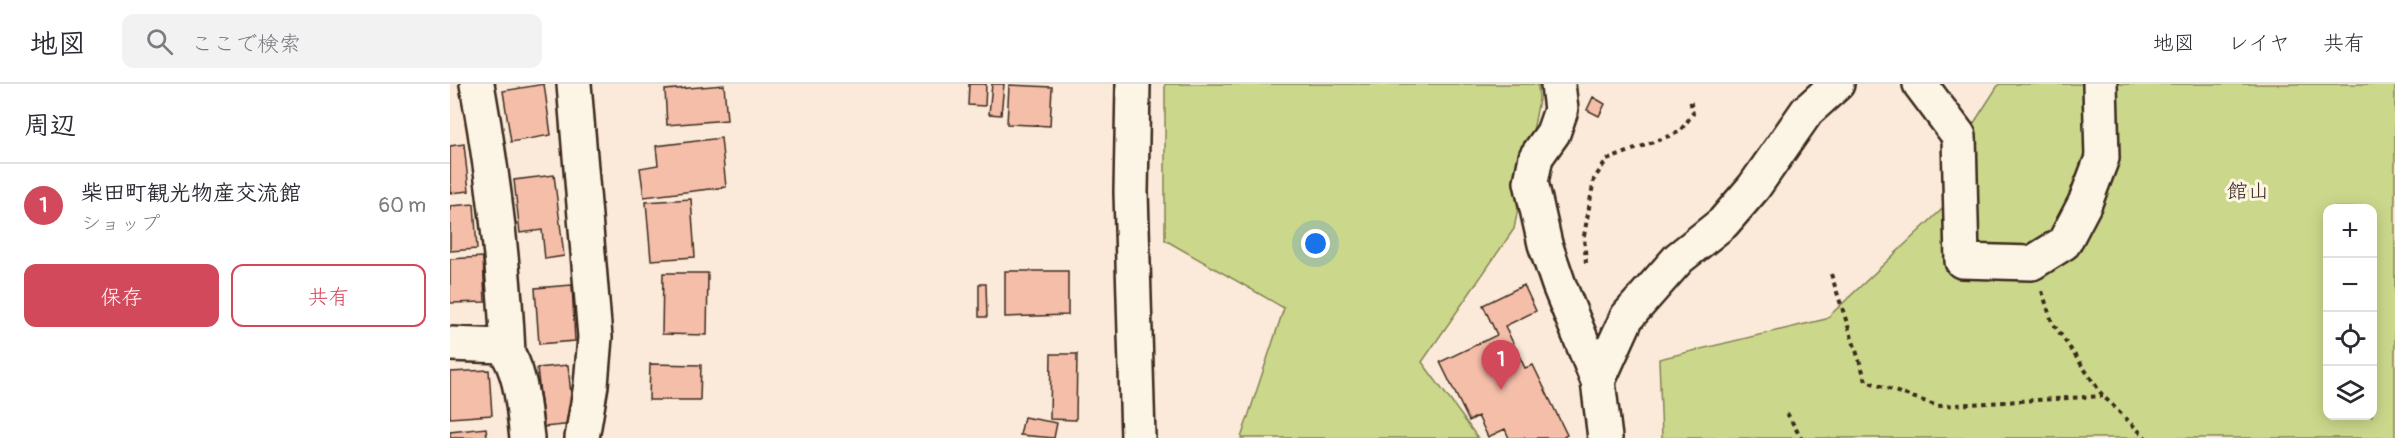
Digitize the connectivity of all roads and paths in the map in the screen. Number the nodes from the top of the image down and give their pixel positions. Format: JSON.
{"nodes":[{"id":1,"x":477,"y":84,"type":"edge"},
{"id":2,"x":574,"y":84,"type":"edge"},
{"id":3,"x":1133,"y":84,"type":"edge"},
{"id":4,"x":1558,"y":84,"type":"edge"},
{"id":5,"x":1837,"y":84,"type":"edge"},
{"id":6,"x":1920,"y":84,"type":"edge"},
{"id":7,"x":2100,"y":84,"type":"edge"},
{"id":8,"x":1690,"y":99,"type":"dead end"},
{"id":9,"x":2032,"y":263,"type":"junction"},
{"id":10,"x":1587,"y":269,"type":"dead end"},
{"id":11,"x":1831,"y":274,"type":"dead end"},
{"id":12,"x":450,"y":344,"type":"edge"},
{"id":13,"x":508,"y":353,"type":"junction"},
{"id":14,"x":1598,"y":381,"type":"junction"},
{"id":15,"x":2103,"y":396,"type":"junction"},
{"id":16,"x":1787,"y":413,"type":"dead end"},
{"id":17,"x":527,"y":438,"type":"edge"},
{"id":18,"x":582,"y":438,"type":"edge"},
{"id":19,"x":1138,"y":438,"type":"edge"},
{"id":20,"x":1605,"y":438,"type":"edge"},
{"id":21,"x":1801,"y":438,"type":"edge"},
{"id":22,"x":2146,"y":438,"type":"edge"}],
"edges":[{"from":1,"to":13,"type":"street"},
{"from":2,"to":18,"type":"street"},
{"from":3,"to":19,"type":"street"},
{"from":4,"to":14,"type":"street"},
{"from":5,"to":14,"type":"street"},
{"from":6,"to":9,"type":"street"},
{"from":7,"to":9,"type":"street"},
{"from":8,"to":10,"type":"path"},
{"from":9,"to":15,"type":"path"},
{"from":11,"to":15,"type":"path"},
{"from":12,"to":13,"type":"street"},
{"from":13,"to":17,"type":"street"},
{"from":14,"to":20,"type":"street"},
{"from":15,"to":22,"type":"path"},
{"from":16,"to":21,"type":"path"}]}
